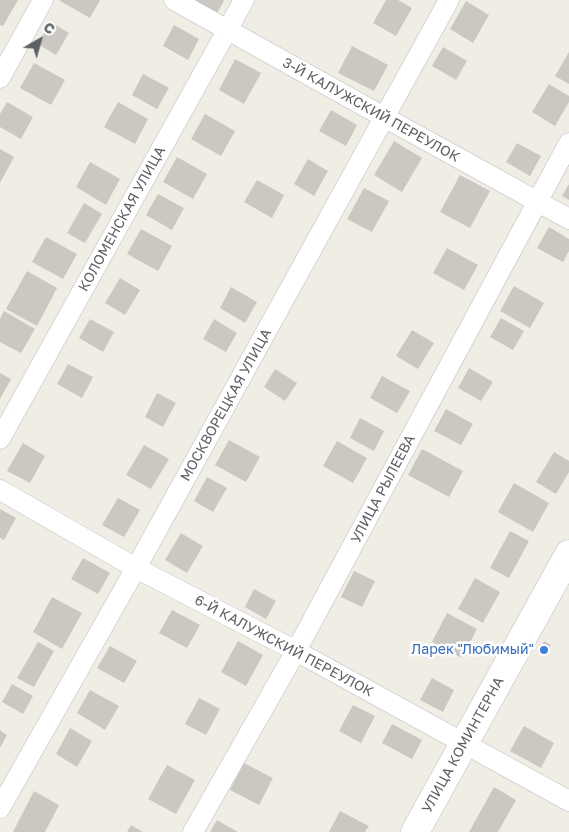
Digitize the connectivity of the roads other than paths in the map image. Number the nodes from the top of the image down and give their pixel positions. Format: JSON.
{"nodes":[{"id":1,"x":42,"y":0,"type":"edge"},
{"id":2,"x":174,"y":0,"type":"edge"},
{"id":3,"x":244,"y":0,"type":"edge"},
{"id":4,"x":449,"y":0,"type":"edge"},
{"id":5,"x":227,"y":30,"type":"junction"},
{"id":6,"x":0,"y":78,"type":"edge"},
{"id":7,"x":384,"y":118,"type":"junction"},
{"id":8,"x":569,"y":143,"type":"edge"},
{"id":9,"x":537,"y":201,"type":"junction"},
{"id":10,"x":569,"y":219,"type":"edge"},
{"id":11,"x":0,"y":439,"type":"edge"},
{"id":12,"x":0,"y":490,"type":"edge"},
{"id":13,"x":569,"y":554,"type":"edge"},
{"id":14,"x":136,"y":568,"type":"junction"},
{"id":15,"x":296,"y":651,"type":"junction"},
{"id":16,"x":464,"y":744,"type":"junction"},
{"id":17,"x":569,"y":801,"type":"edge"},
{"id":18,"x":0,"y":808,"type":"edge"},
{"id":19,"x":193,"y":832,"type":"edge"},
{"id":20,"x":415,"y":832,"type":"edge"}],
"edges":[{"from":1,"to":6,"type":"street"},
{"from":2,"to":5,"type":"street","name":"3-Й КАЛУЖСКИЙ ПЕРЕУЛОК"},
{"from":3,"to":5,"type":"street","name":"КОЛОМЕНСКАЯ УЛИЦА"},
{"from":4,"to":7,"type":"street","name":"МОСКВОРЕЦКАЯ УЛИЦА"},
{"from":5,"to":7,"type":"street","name":"3-Й КАЛУЖСКИЙ ПЕРЕУЛОК"},
{"from":5,"to":11,"type":"street","name":"КОЛОМЕНСКАЯ УЛИЦА"},
{"from":7,"to":9,"type":"street","name":"3-Й КАЛУЖСКИЙ ПЕРЕУЛОК"},
{"from":7,"to":14,"type":"street","name":"МОСКВОРЕЦКАЯ УЛИЦА"},
{"from":8,"to":9,"type":"street","name":"УЛИЦА РЫЛЕЕВА"},
{"from":9,"to":10,"type":"street","name":"3-Й КАЛУЖСКИЙ ПЕРЕУЛОК"},
{"from":9,"to":15,"type":"street","name":"УЛИЦА РЫЛЕЕВА"},
{"from":12,"to":14,"type":"street","name":"6-Й КАЛУЖСКИЙ ПЕРЕУЛОК"},
{"from":13,"to":16,"type":"street","name":"УЛИЦА КОМИНТЕРНА"},
{"from":14,"to":15,"type":"street","name":"6-Й КАЛУЖСКИЙ ПЕРЕУЛОК"},
{"from":14,"to":18,"type":"street","name":"МОСКВОРЕЦКАЯ УЛИЦА"},
{"from":15,"to":16,"type":"street","name":"6-Й КАЛУЖСКИЙ ПЕРЕУЛОК"},
{"from":15,"to":19,"type":"street","name":"УЛИЦА РЫЛЕЕВА"},
{"from":16,"to":17,"type":"street","name":"6-Й КАЛУЖСКИЙ ПЕРЕУЛОК"},
{"from":16,"to":20,"type":"street","name":"УЛИЦА КОМИНТЕРНА"}]}
